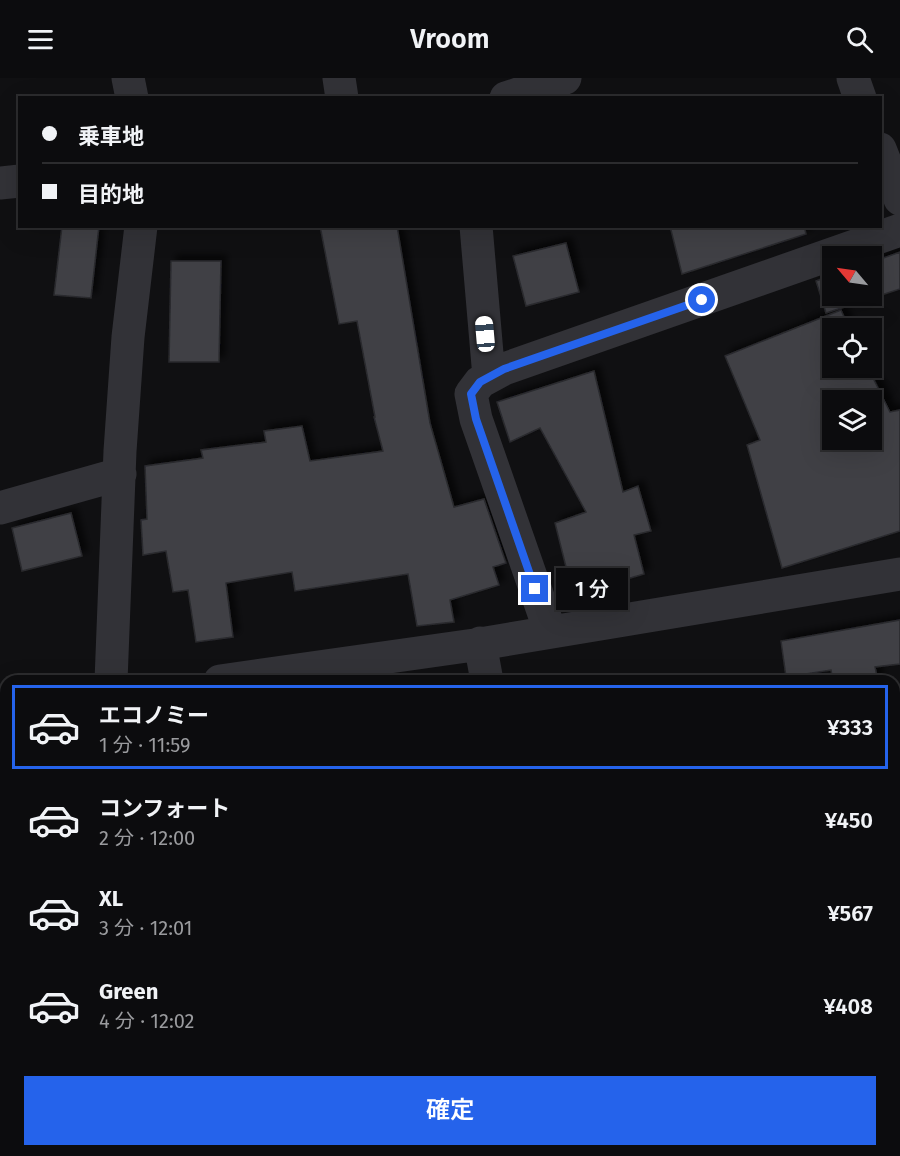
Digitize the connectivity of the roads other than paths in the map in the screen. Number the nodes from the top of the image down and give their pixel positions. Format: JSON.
{"nodes":[{"id":1,"x":128,"y":78,"type":"edge"},
{"id":2,"x":339,"y":78,"type":"edge"},
{"id":3,"x":565,"y":78,"type":"edge"},
{"id":4,"x":853,"y":78,"type":"edge"},
{"id":5,"x":132,"y":96,"type":"edge"},
{"id":6,"x":342,"y":96,"type":"edge"},
{"id":7,"x":512,"y":96,"type":"edge"},
{"id":8,"x":859,"y":96,"type":"edge"},
{"id":9,"x":882,"y":154,"type":"edge"},
{"id":10,"x":18,"y":181,"type":"edge"},
{"id":11,"x":0,"y":183,"type":"edge"},
{"id":12,"x":900,"y":199,"type":"edge"},
{"id":13,"x":141,"y":228,"type":"edge"},
{"id":14,"x":476,"y":228,"type":"edge"},
{"id":15,"x":900,"y":231,"type":"edge"},
{"id":16,"x":489,"y":377,"type":"junction"},
{"id":17,"x":120,"y":474,"type":"junction"},
{"id":18,"x":0,"y":508,"type":"edge"},
{"id":19,"x":900,"y":574,"type":"edge"},
{"id":20,"x":550,"y":632,"type":"junction"},
{"id":21,"x":480,"y":643,"type":"junction"},
{"id":22,"x":111,"y":675,"type":"edge"},
{"id":23,"x":261,"y":675,"type":"edge"},
{"id":24,"x":486,"y":675,"type":"edge"}],
"edges":[{"from":1,"to":5,"type":"street"},
{"from":2,"to":6,"type":"street"},
{"from":3,"to":7,"type":"street"},
{"from":4,"to":8,"type":"street"},
{"from":9,"to":12,"type":"street"},
{"from":10,"to":11,"type":"street"},
{"from":13,"to":17,"type":"street"},
{"from":14,"to":16,"type":"street"},
{"from":15,"to":16,"type":"street"},
{"from":16,"to":20,"type":"street"},
{"from":17,"to":18,"type":"street"},
{"from":17,"to":22,"type":"street"},
{"from":19,"to":20,"type":"street"},
{"from":20,"to":21,"type":"street"},
{"from":21,"to":23,"type":"street"},
{"from":21,"to":24,"type":"street"}]}
